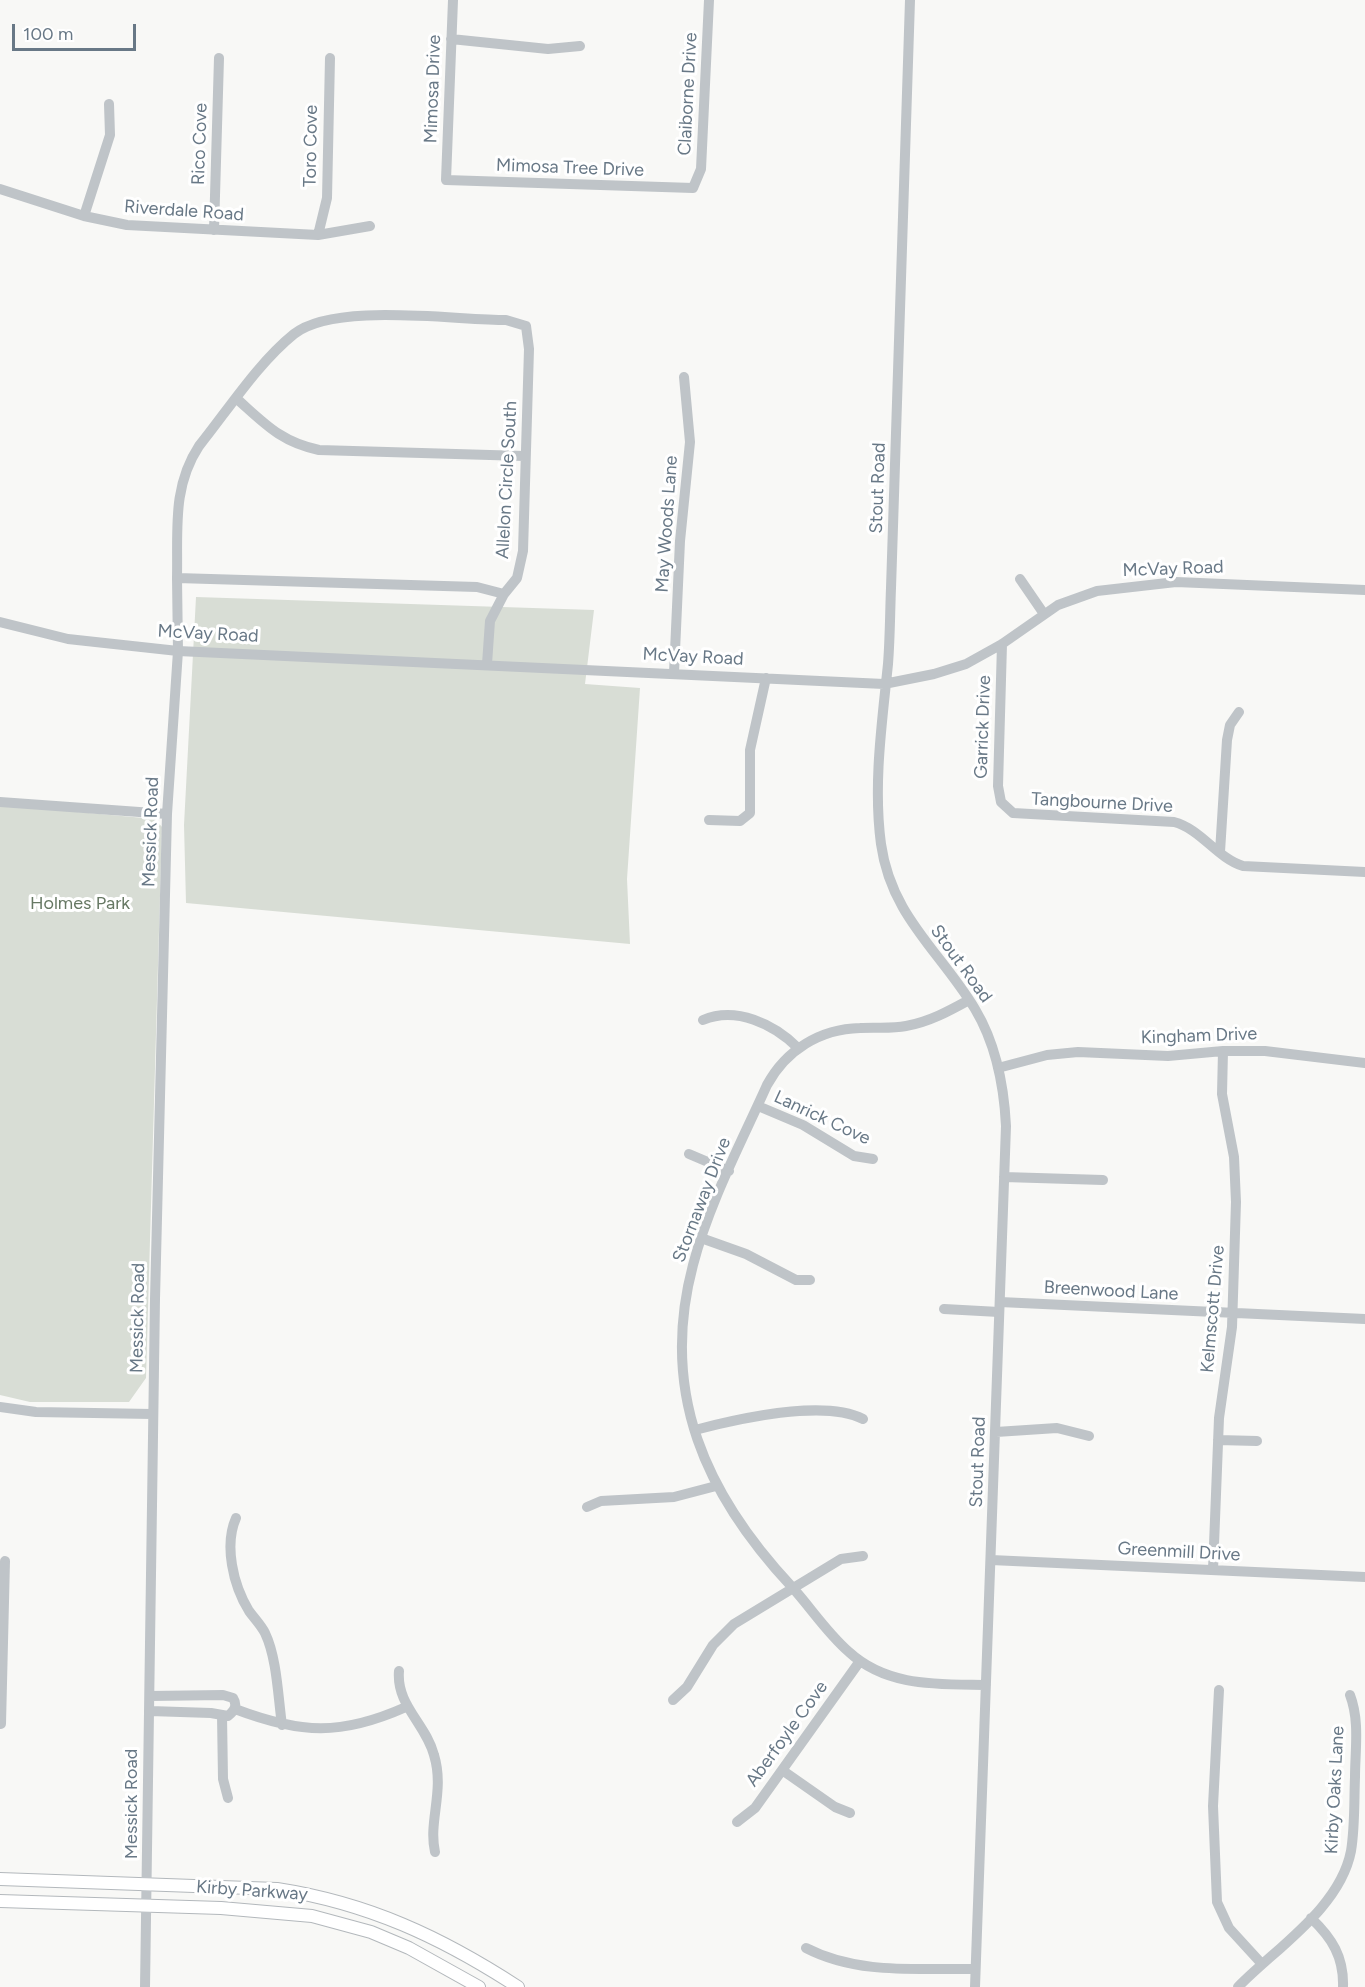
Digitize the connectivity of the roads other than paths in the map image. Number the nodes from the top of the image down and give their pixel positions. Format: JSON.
{"nodes":[{"id":1,"x":453,"y":0,"type":"edge"},
{"id":2,"x":709,"y":0,"type":"edge"},
{"id":3,"x":910,"y":0,"type":"edge"},
{"id":4,"x":451,"y":39,"type":"junction"},
{"id":5,"x":580,"y":46,"type":"dead end"},
{"id":6,"x":219,"y":58,"type":"dead end"},
{"id":7,"x":330,"y":58,"type":"dead end"},
{"id":8,"x":109,"y":104,"type":"dead end"},
{"id":9,"x":446,"y":180,"type":"joint"},
{"id":10,"x":693,"y":188,"type":"joint"},
{"id":11,"x":0,"y":189,"type":"edge"},
{"id":12,"x":84,"y":216,"type":"junction"},
{"id":13,"x":370,"y":226,"type":"dead end"},
{"id":14,"x":214,"y":230,"type":"junction"},
{"id":15,"x":318,"y":235,"type":"junction"},
{"id":16,"x":526,"y":326,"type":"joint"},
{"id":17,"x":684,"y":377,"type":"dead end"},
{"id":18,"x":237,"y":399,"type":"junction"},
{"id":19,"x":524,"y":456,"type":"junction"},
{"id":20,"x":177,"y":578,"type":"junction"},
{"id":21,"x":1020,"y":579,"type":"dead end"},
{"id":22,"x":1365,"y":590,"type":"edge"},
{"id":23,"x":504,"y":594,"type":"junction"},
{"id":24,"x":1044,"y":614,"type":"junction"},
{"id":25,"x":0,"y":622,"type":"edge"},
{"id":26,"x":1002,"y":644,"type":"junction"},
{"id":27,"x":178,"y":651,"type":"junction"},
{"id":28,"x":488,"y":664,"type":"junction"},
{"id":29,"x":674,"y":673,"type":"junction"},
{"id":30,"x":766,"y":678,"type":"junction"},
{"id":31,"x":884,"y":684,"type":"junction"},
{"id":32,"x":1239,"y":712,"type":"dead end"},
{"id":33,"x":0,"y":802,"type":"edge"},
{"id":34,"x":1006,"y":808,"type":"joint"},
{"id":35,"x":167,"y":814,"type":"junction"},
{"id":36,"x":709,"y":820,"type":"dead end"},
{"id":37,"x":1220,"y":852,"type":"junction"},
{"id":38,"x":1365,"y":872,"type":"edge"},
{"id":39,"x":969,"y":1000,"type":"junction"},
{"id":40,"x":703,"y":1020,"type":"dead end"},
{"id":41,"x":798,"y":1048,"type":"junction"},
{"id":42,"x":1223,"y":1051,"type":"junction"},
{"id":43,"x":1365,"y":1063,"type":"edge"},
{"id":44,"x":998,"y":1068,"type":"junction"},
{"id":45,"x":758,"y":1106,"type":"junction"},
{"id":46,"x":689,"y":1154,"type":"dead end"},
{"id":47,"x":873,"y":1159,"type":"dead end"},
{"id":48,"x":729,"y":1171,"type":"junction"},
{"id":49,"x":1004,"y":1177,"type":"junction"},
{"id":50,"x":1103,"y":1180,"type":"dead end"},
{"id":51,"x":701,"y":1238,"type":"junction"},
{"id":52,"x":810,"y":1280,"type":"dead end"},
{"id":53,"x":1000,"y":1307,"type":"junction"},
{"id":54,"x":945,"y":1309,"type":"dead end"},
{"id":55,"x":1232,"y":1314,"type":"junction"},
{"id":56,"x":1365,"y":1319,"type":"edge"},
{"id":57,"x":0,"y":1407,"type":"edge"},
{"id":58,"x":152,"y":1414,"type":"junction"},
{"id":59,"x":863,"y":1419,"type":"dead end"},
{"id":60,"x":694,"y":1430,"type":"junction"},
{"id":61,"x":996,"y":1432,"type":"junction"},
{"id":62,"x":1089,"y":1436,"type":"dead end"},
{"id":63,"x":1218,"y":1440,"type":"junction"},
{"id":64,"x":1257,"y":1441,"type":"dead end"},
{"id":65,"x":716,"y":1486,"type":"junction"},
{"id":66,"x":587,"y":1507,"type":"dead end"},
{"id":67,"x":236,"y":1518,"type":"dead end"},
{"id":68,"x":864,"y":1556,"type":"dead end"},
{"id":69,"x":991,"y":1560,"type":"junction"},
{"id":70,"x":5,"y":1561,"type":"dead end"},
{"id":71,"x":1213,"y":1570,"type":"junction"},
{"id":72,"x":1365,"y":1577,"type":"edge"},
{"id":73,"x":793,"y":1588,"type":"junction"},
{"id":74,"x":1,"y":1642,"type":"edge"},
{"id":75,"x":860,"y":1661,"type":"junction"},
{"id":76,"x":399,"y":1671,"type":"dead end"},
{"id":77,"x":986,"y":1685,"type":"junction"},
{"id":78,"x":1219,"y":1690,"type":"dead end"},
{"id":79,"x":1350,"y":1695,"type":"dead end"},
{"id":80,"x":150,"y":1696,"type":"junction"},
{"id":81,"x":673,"y":1700,"type":"dead end"},
{"id":82,"x":406,"y":1707,"type":"junction"},
{"id":83,"x":235,"y":1708,"type":"junction"},
{"id":84,"x":150,"y":1711,"type":"junction"},
{"id":85,"x":222,"y":1715,"type":"junction"},
{"id":86,"x":1,"y":1724,"type":"edge"},
{"id":87,"x":282,"y":1725,"type":"junction"},
{"id":88,"x":782,"y":1770,"type":"junction"},
{"id":89,"x":228,"y":1798,"type":"dead end"},
{"id":90,"x":850,"y":1813,"type":"dead end"},
{"id":91,"x":737,"y":1822,"type":"dead end"},
{"id":92,"x":435,"y":1852,"type":"dead end"},
{"id":93,"x":0,"y":1880,"type":"edge"},
{"id":94,"x":148,"y":1884,"type":"junction"},
{"id":95,"x":0,"y":1901,"type":"edge"},
{"id":96,"x":148,"y":1906,"type":"junction"},
{"id":97,"x":1311,"y":1918,"type":"junction"},
{"id":98,"x":806,"y":1948,"type":"dead end"},
{"id":99,"x":1262,"y":1963,"type":"junction"},
{"id":100,"x":975,"y":1969,"type":"junction"},
{"id":101,"x":145,"y":1987,"type":"edge"},
{"id":102,"x":479,"y":1987,"type":"edge"},
{"id":103,"x":518,"y":1987,"type":"edge"},
{"id":104,"x":975,"y":1987,"type":"edge"},
{"id":105,"x":1238,"y":1987,"type":"edge"},
{"id":106,"x":1343,"y":1987,"type":"edge"}],
"edges":[{"from":1,"to":4,"type":"street","name":"Mimosa Drive"},
{"from":2,"to":10,"type":"street","name":"Claiborne Drive"},
{"from":3,"to":31,"type":"street","name":"Stout Road"},
{"from":4,"to":5,"type":"street"},
{"from":4,"to":9,"type":"street","name":"Mimosa Drive"},
{"from":6,"to":14,"type":"street","name":"Rico Cove"},
{"from":7,"to":15,"type":"street","name":"Toro Cove"},
{"from":8,"to":12,"type":"street"},
{"from":9,"to":10,"type":"street","name":"Mimosa Tree Drive"},
{"from":11,"to":12,"type":"street","name":"Riverdale Road"},
{"from":12,"to":14,"type":"street","name":"Riverdale Road"},
{"from":13,"to":15,"type":"street","name":"Riverdale Road"},
{"from":14,"to":15,"type":"street","name":"Riverdale Road"},
{"from":16,"to":18,"type":"street","name":"Messick Road"},
{"from":16,"to":19,"type":"street","name":"Allelon Circle South"},
{"from":17,"to":29,"type":"street","name":"May Woods Lane"},
{"from":18,"to":19,"type":"street"},
{"from":18,"to":20,"type":"street","name":"Messick Road"},
{"from":19,"to":23,"type":"street","name":"Allelon Circle South"},
{"from":20,"to":23,"type":"street"},
{"from":20,"to":27,"type":"street","name":"Messick Road"},
{"from":21,"to":24,"type":"street"},
{"from":22,"to":24,"type":"street","name":"McVay Road"},
{"from":23,"to":28,"type":"street","name":"Allelon Circle South"},
{"from":24,"to":26,"type":"street","name":"McVay Road"},
{"from":25,"to":27,"type":"street","name":"McVay Road"},
{"from":26,"to":31,"type":"street","name":"McVay Road"},
{"from":26,"to":34,"type":"street","name":"Garrick Drive"},
{"from":27,"to":28,"type":"street","name":"McVay Road"},
{"from":27,"to":35,"type":"street","name":"Messick Road"},
{"from":28,"to":29,"type":"street","name":"McVay Road"},
{"from":29,"to":30,"type":"street","name":"McVay Road"},
{"from":30,"to":31,"type":"street","name":"McVay Road"},
{"from":30,"to":36,"type":"street"},
{"from":31,"to":39,"type":"street","name":"Stout Road"},
{"from":32,"to":37,"type":"street"},
{"from":33,"to":35,"type":"street"},
{"from":34,"to":37,"type":"street","name":"Tangbourne Drive"},
{"from":35,"to":58,"type":"street","name":"Messick Road"},
{"from":37,"to":38,"type":"street","name":"Tangbourne Drive"},
{"from":39,"to":41,"type":"street","name":"Stornaway Drive"},
{"from":39,"to":44,"type":"street","name":"Stout Road"},
{"from":40,"to":41,"type":"street"},
{"from":41,"to":45,"type":"street","name":"Stornaway Drive"},
{"from":42,"to":43,"type":"street","name":"Kingham Drive"},
{"from":42,"to":44,"type":"street","name":"Kingham Drive"},
{"from":42,"to":55,"type":"street","name":"Kelmscott Drive"},
{"from":44,"to":49,"type":"street","name":"Stout Road"},
{"from":45,"to":47,"type":"street","name":"Lanrick Cove"},
{"from":45,"to":48,"type":"street","name":"Stornaway Drive"},
{"from":46,"to":48,"type":"street"},
{"from":48,"to":51,"type":"street","name":"Stornaway Drive"},
{"from":49,"to":50,"type":"street"},
{"from":49,"to":53,"type":"street","name":"Stout Road"},
{"from":51,"to":52,"type":"street"},
{"from":51,"to":60,"type":"street","name":"Stornaway Drive"},
{"from":53,"to":54,"type":"street","name":"Breenwood Lane"},
{"from":53,"to":55,"type":"street","name":"Breenwood Lane"},
{"from":53,"to":61,"type":"street","name":"Stout Road"},
{"from":55,"to":56,"type":"street","name":"Breenwood Lane"},
{"from":55,"to":63,"type":"street","name":"Kelmscott Drive"},
{"from":57,"to":58,"type":"street"},
{"from":58,"to":80,"type":"street","name":"Messick Road"},
{"from":59,"to":60,"type":"street"},
{"from":60,"to":65,"type":"street","name":"Stornaway Drive"},
{"from":61,"to":62,"type":"street"},
{"from":61,"to":69,"type":"street","name":"Stout Road"},
{"from":63,"to":64,"type":"street"},
{"from":63,"to":71,"type":"street","name":"Kelmscott Drive"},
{"from":65,"to":66,"type":"street"},
{"from":65,"to":73,"type":"street","name":"Stornaway Drive"},
{"from":67,"to":87,"type":"street"},
{"from":68,"to":73,"type":"street"},
{"from":69,"to":71,"type":"street","name":"Greenmill Drive"},
{"from":69,"to":77,"type":"street","name":"Stout Road"},
{"from":70,"to":74,"type":"street"},
{"from":71,"to":72,"type":"street","name":"Greenmill Drive"},
{"from":73,"to":75,"type":"street","name":"Stornaway Drive"},
{"from":73,"to":81,"type":"street"},
{"from":74,"to":86,"type":"street"},
{"from":75,"to":77,"type":"street","name":"Stornaway Drive"},
{"from":75,"to":88,"type":"street","name":"Aberfoyle Cove"},
{"from":76,"to":82,"type":"street"},
{"from":77,"to":100,"type":"street","name":"Stout Road"},
{"from":78,"to":99,"type":"street"},
{"from":79,"to":97,"type":"street","name":"Kirby Oaks Lane"},
{"from":80,"to":83,"type":"street"},
{"from":80,"to":84,"type":"street","name":"Messick Road"},
{"from":82,"to":87,"type":"street"},
{"from":82,"to":92,"type":"street"},
{"from":83,"to":85,"type":"street"},
{"from":83,"to":87,"type":"street"},
{"from":84,"to":85,"type":"street"},
{"from":84,"to":94,"type":"street","name":"Messick Road"},
{"from":85,"to":89,"type":"street"},
{"from":88,"to":90,"type":"street"},
{"from":88,"to":91,"type":"street","name":"Aberfoyle Cove"},
{"from":93,"to":94,"type":"main road","name":"Kirby Parkway"},
{"from":94,"to":96,"type":"street","name":"Messick Road"},
{"from":94,"to":103,"type":"main road","name":"Kirby Parkway"},
{"from":95,"to":96,"type":"main road","name":"Kirby Parkway"},
{"from":96,"to":101,"type":"street","name":"Messick Road"},
{"from":96,"to":102,"type":"main road","name":"Kirby Parkway"},
{"from":97,"to":99,"type":"street","name":"Kirby Oaks Lane"},
{"from":97,"to":106,"type":"street"},
{"from":98,"to":100,"type":"street"},
{"from":99,"to":105,"type":"street","name":"Kirby Oaks Lane"},
{"from":100,"to":104,"type":"street","name":"Stout Road"}]}
